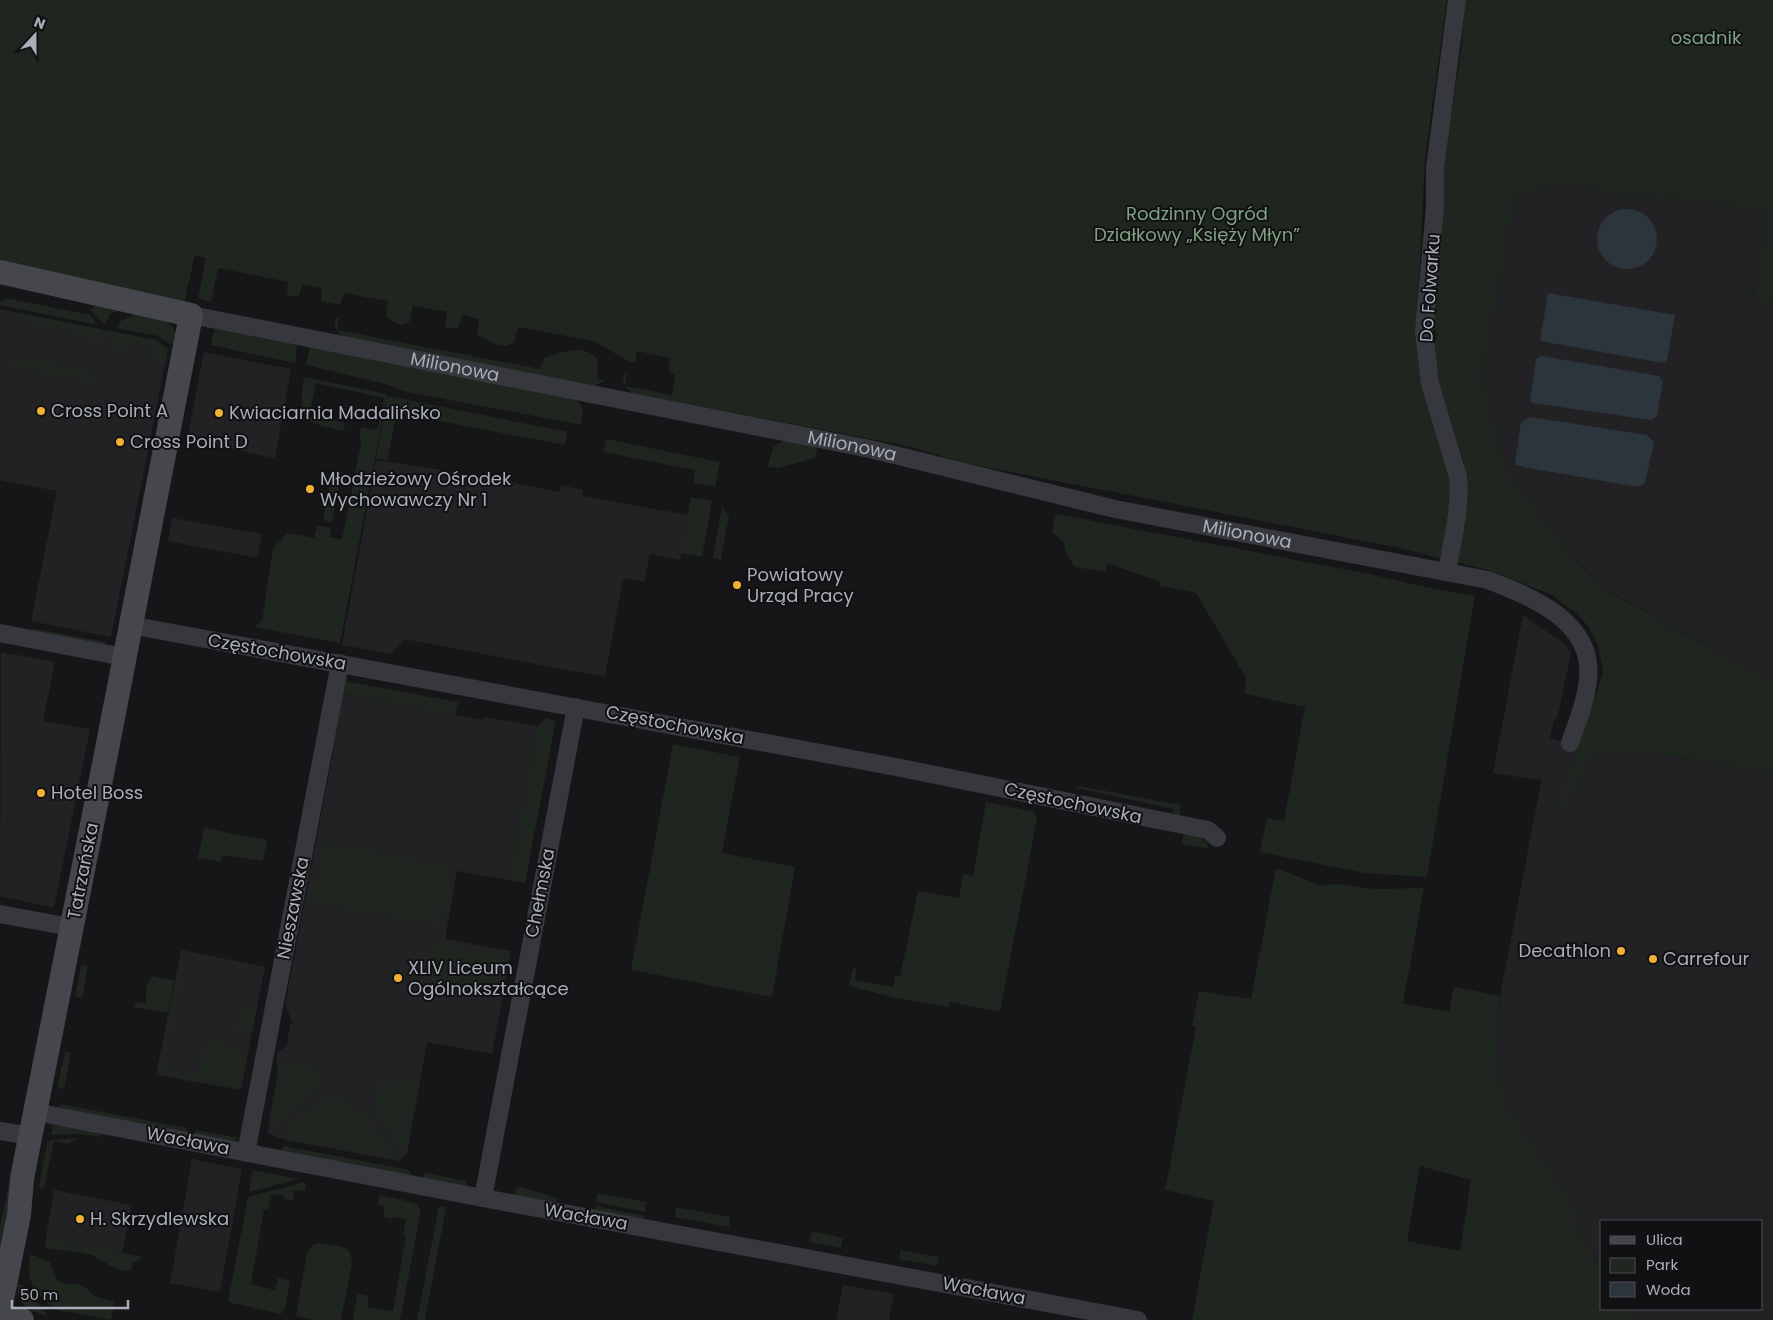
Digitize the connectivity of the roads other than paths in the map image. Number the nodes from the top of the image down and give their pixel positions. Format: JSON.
{"nodes":[{"id":1,"x":1457,"y":0,"type":"edge"},
{"id":2,"x":0,"y":272,"type":"edge"},
{"id":3,"x":190,"y":315,"type":"junction"},
{"id":4,"x":1447,"y":572,"type":"junction"},
{"id":5,"x":130,"y":625,"type":"junction"},
{"id":6,"x":0,"y":633,"type":"edge"},
{"id":7,"x":124,"y":657,"type":"junction"},
{"id":8,"x":340,"y":663,"type":"junction"},
{"id":9,"x":576,"y":707,"type":"junction"},
{"id":10,"x":1570,"y":743,"type":"dead end"},
{"id":11,"x":1217,"y":838,"type":"dead end"},
{"id":12,"x":0,"y":914,"type":"edge"},
{"id":13,"x":71,"y":927,"type":"junction"},
{"id":14,"x":35,"y":1112,"type":"junction"},
{"id":15,"x":0,"y":1131,"type":"edge"},
{"id":16,"x":30,"y":1136,"type":"junction"},
{"id":17,"x":246,"y":1152,"type":"junction"},
{"id":18,"x":483,"y":1198,"type":"junction"},
{"id":19,"x":0,"y":1309,"type":"edge"},
{"id":20,"x":0,"y":1316,"type":"edge"},
{"id":21,"x":22,"y":1320,"type":"edge"},
{"id":22,"x":1138,"y":1320,"type":"edge"}],
"edges":[{"from":1,"to":4,"type":"street","name":"Do Folwarku"},
{"from":2,"to":3,"type":"street","name":"Milionowa"},
{"from":3,"to":4,"type":"street","name":"Milionowa"},
{"from":3,"to":5,"type":"street","name":"Tatrzańska"},
{"from":4,"to":10,"type":"street","name":"Milionowa"},
{"from":5,"to":7,"type":"street","name":"Tatrzańska"},
{"from":5,"to":8,"type":"street","name":"Częstochowska"},
{"from":6,"to":7,"type":"street"},
{"from":7,"to":13,"type":"street","name":"Tatrzańska"},
{"from":8,"to":9,"type":"street","name":"Częstochowska"},
{"from":8,"to":17,"type":"street","name":"Nieszawska"},
{"from":9,"to":11,"type":"street","name":"Częstochowska"},
{"from":9,"to":18,"type":"street","name":"Chełmska"},
{"from":12,"to":13,"type":"street"},
{"from":13,"to":14,"type":"street","name":"Tatrzańska"},
{"from":14,"to":16,"type":"street","name":"Tatrzańska"},
{"from":14,"to":17,"type":"street","name":"Wacława"},
{"from":15,"to":16,"type":"street"},
{"from":16,"to":19,"type":"street","name":"Tatrzańska"},
{"from":17,"to":18,"type":"street","name":"Wacława"},
{"from":18,"to":22,"type":"street","name":"Wacława"},
{"from":20,"to":21,"type":"street"}]}
